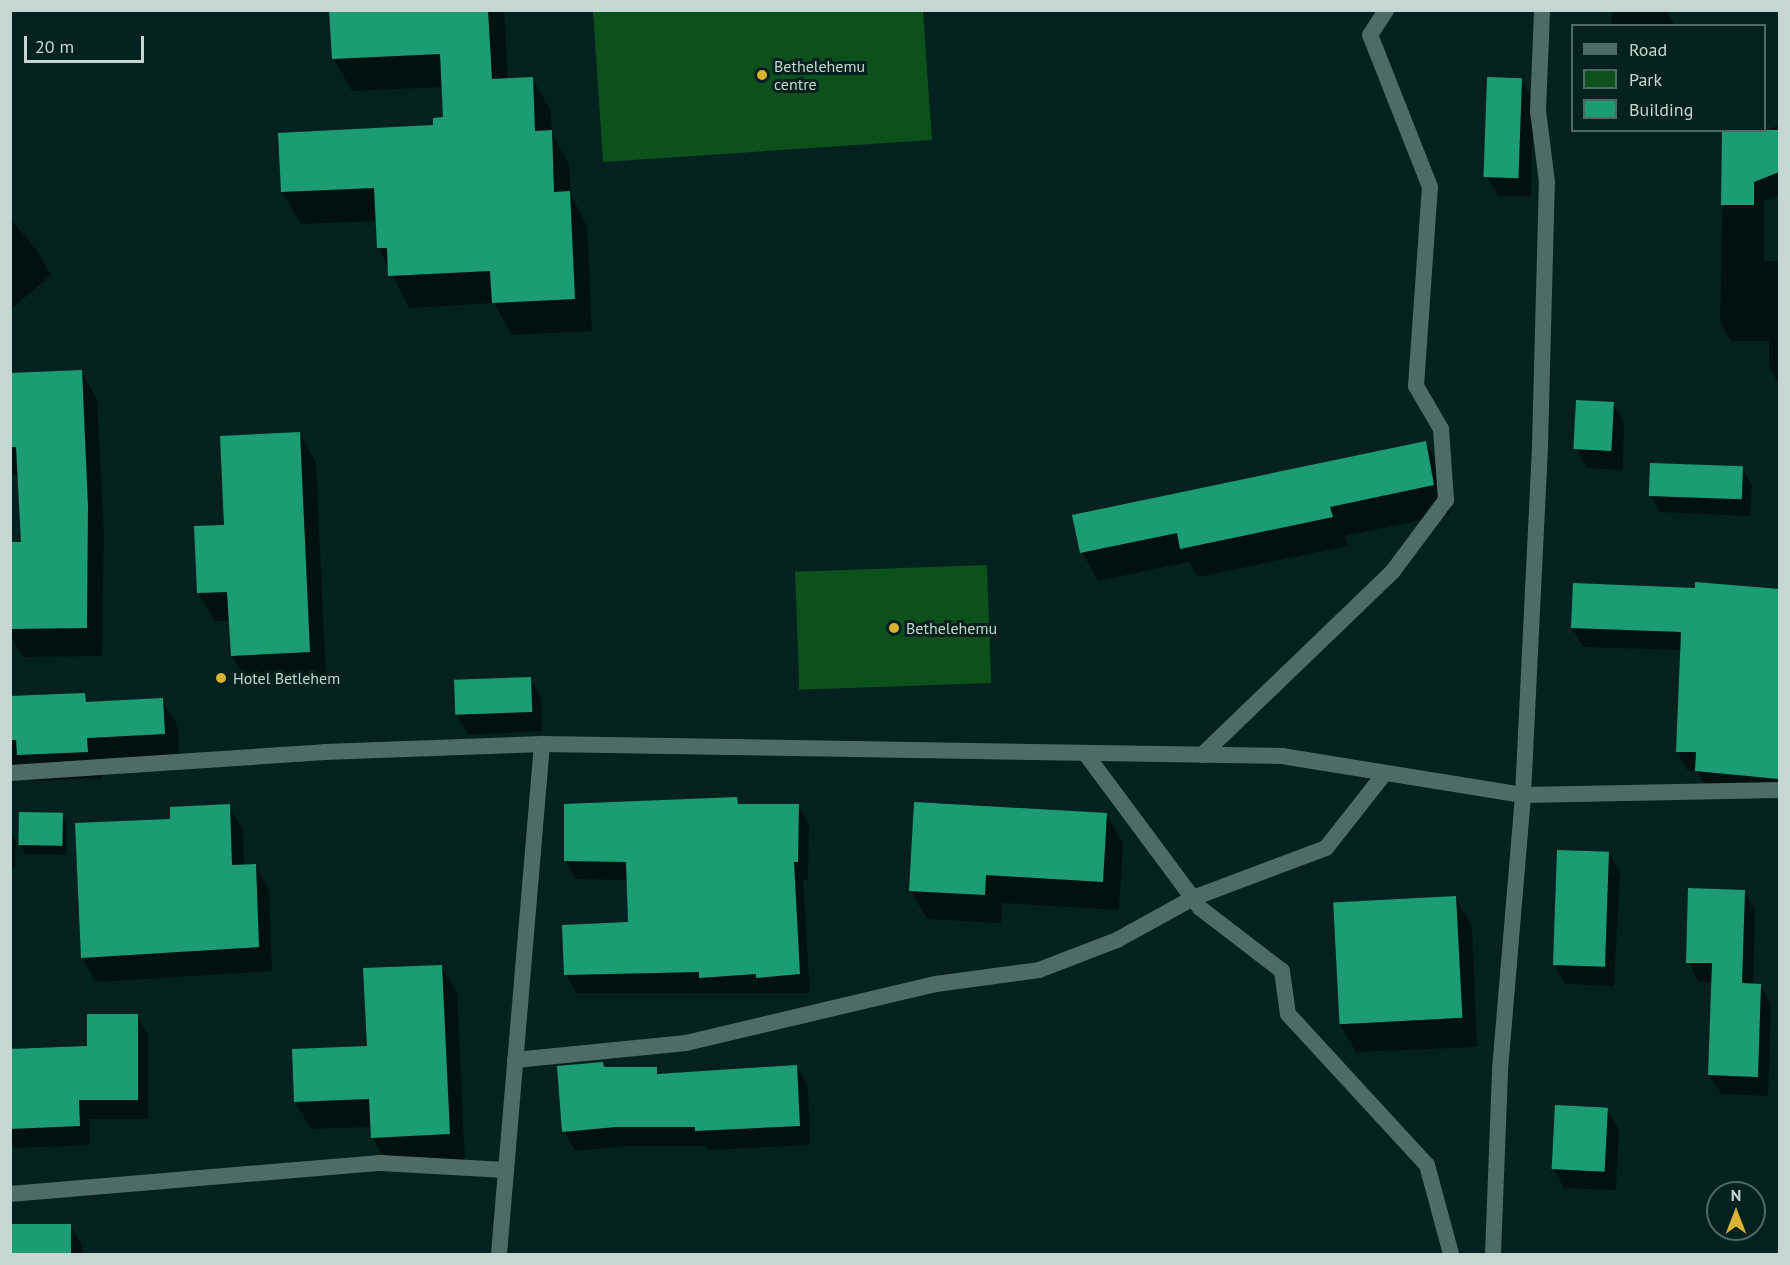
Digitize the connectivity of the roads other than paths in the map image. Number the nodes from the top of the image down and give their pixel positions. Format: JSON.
{"nodes":[{"id":1,"x":1386,"y":10,"type":"edge"},
{"id":2,"x":1542,"y":10,"type":"edge"},
{"id":3,"x":542,"y":744,"type":"junction"},
{"id":4,"x":1085,"y":753,"type":"junction"},
{"id":5,"x":1202,"y":755,"type":"junction"},
{"id":6,"x":10,"y":773,"type":"edge"},
{"id":7,"x":1385,"y":773,"type":"junction"},
{"id":8,"x":1779,"y":790,"type":"edge"},
{"id":9,"x":1523,"y":795,"type":"junction"},
{"id":10,"x":1193,"y":898,"type":"junction"},
{"id":11,"x":515,"y":1060,"type":"junction"},
{"id":12,"x":505,"y":1170,"type":"junction"},
{"id":13,"x":10,"y":1194,"type":"edge"},
{"id":14,"x":500,"y":1254,"type":"edge"},
{"id":15,"x":1451,"y":1254,"type":"edge"},
{"id":16,"x":1493,"y":1254,"type":"edge"}],
"edges":[{"from":1,"to":5,"type":"street"},
{"from":2,"to":9,"type":"street"},
{"from":3,"to":4,"type":"street"},
{"from":3,"to":6,"type":"street"},
{"from":3,"to":11,"type":"street"},
{"from":4,"to":5,"type":"street"},
{"from":4,"to":10,"type":"street"},
{"from":5,"to":7,"type":"street"},
{"from":7,"to":9,"type":"street"},
{"from":7,"to":10,"type":"street"},
{"from":8,"to":9,"type":"street"},
{"from":9,"to":16,"type":"street"},
{"from":10,"to":11,"type":"street"},
{"from":10,"to":15,"type":"street"},
{"from":11,"to":12,"type":"street"},
{"from":12,"to":13,"type":"street"},
{"from":12,"to":14,"type":"street"}]}
